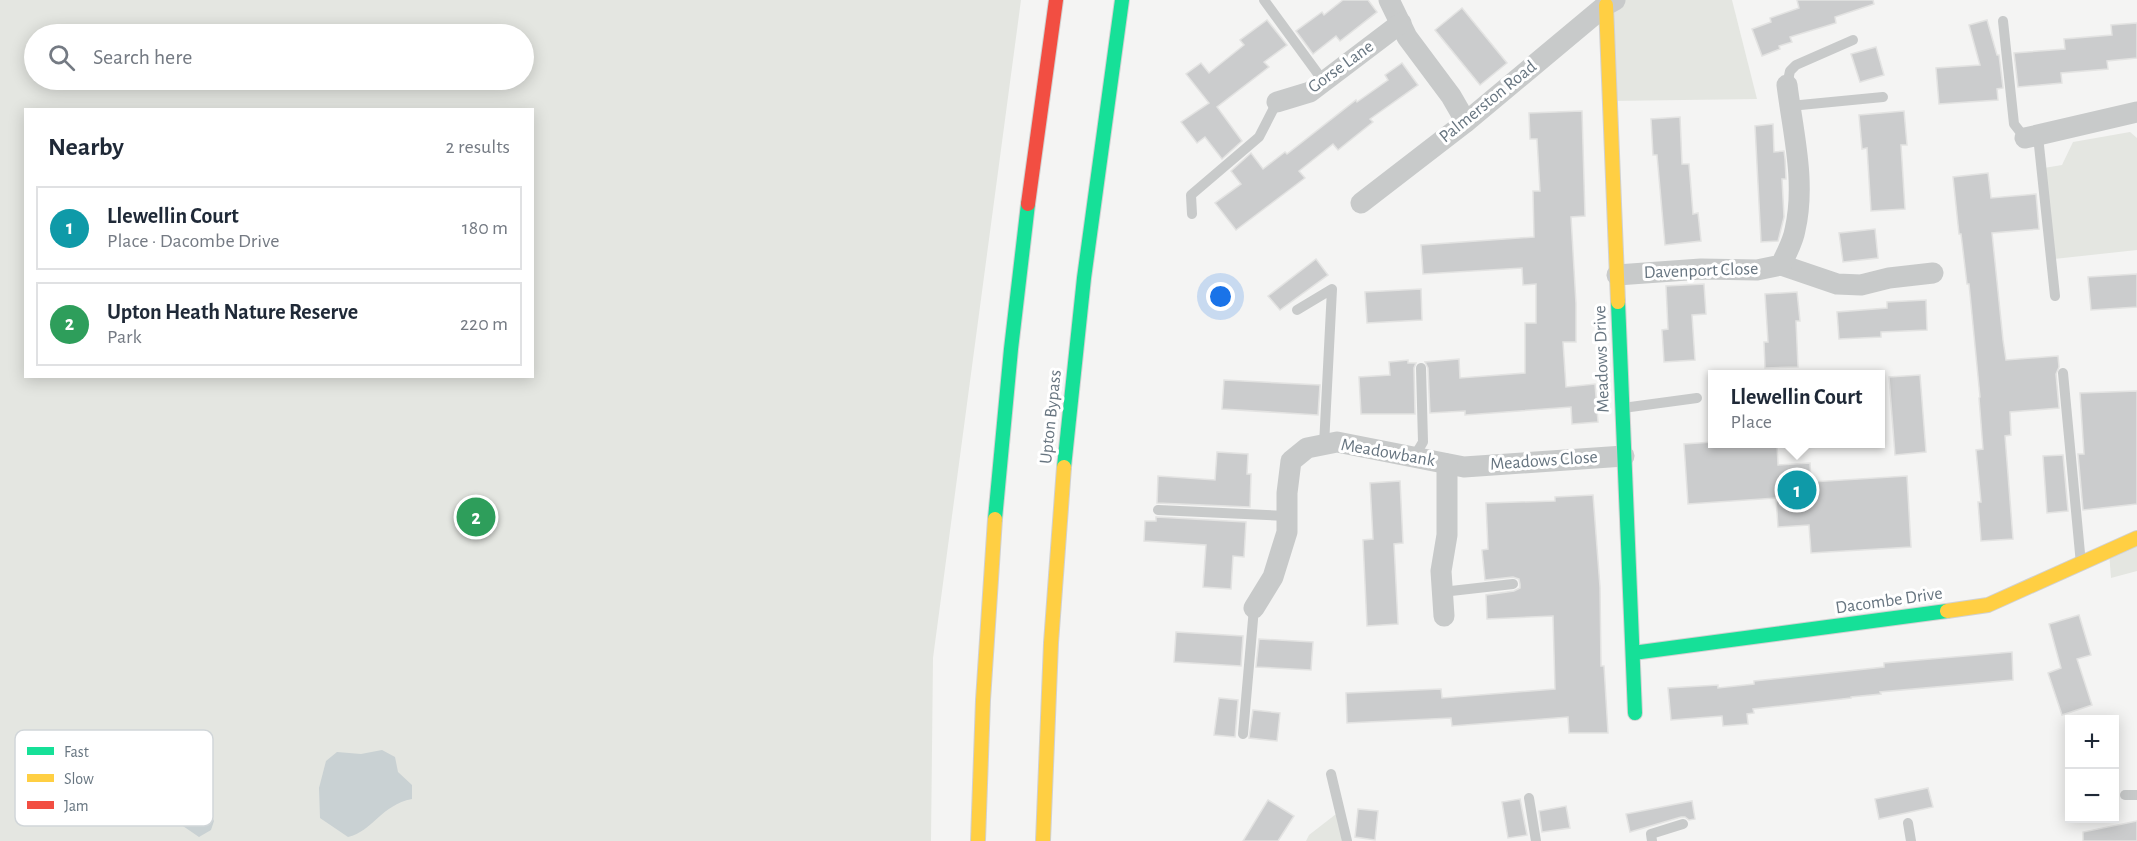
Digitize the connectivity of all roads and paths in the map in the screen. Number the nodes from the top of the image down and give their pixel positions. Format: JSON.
{"nodes":[{"id":1,"x":1056,"y":0,"type":"edge"},
{"id":2,"x":1122,"y":0,"type":"edge"},
{"id":3,"x":1264,"y":0,"type":"edge"},
{"id":4,"x":1389,"y":0,"type":"edge"},
{"id":5,"x":1610,"y":2,"type":"edge"},
{"id":6,"x":2003,"y":21,"type":"dead end"},
{"id":7,"x":1401,"y":23,"type":"junction"},
{"id":8,"x":1853,"y":40,"type":"dead end"},
{"id":9,"x":1324,"y":82,"type":"junction"},
{"id":10,"x":1788,"y":96,"type":"junction"},
{"id":11,"x":1883,"y":96,"type":"dead end"},
{"id":12,"x":1277,"y":102,"type":"joint"},
{"id":13,"x":2137,"y":112,"type":"edge"},
{"id":14,"x":1466,"y":122,"type":"junction"},
{"id":15,"x":2031,"y":137,"type":"junction"},
{"id":16,"x":1361,"y":203,"type":"dead end"},
{"id":17,"x":1192,"y":214,"type":"dead end"},
{"id":18,"x":1781,"y":266,"type":"junction"},
{"id":19,"x":1933,"y":273,"type":"dead end"},
{"id":20,"x":1617,"y":275,"type":"junction"},
{"id":21,"x":2055,"y":296,"type":"dead end"},
{"id":22,"x":1297,"y":310,"type":"dead end"},
{"id":23,"x":1420,"y":368,"type":"dead end"},
{"id":24,"x":2063,"y":373,"type":"dead end"},
{"id":25,"x":1697,"y":398,"type":"dead end"},
{"id":26,"x":1622,"y":408,"type":"junction"},
{"id":27,"x":1323,"y":445,"type":"junction"},
{"id":28,"x":1624,"y":456,"type":"junction"},
{"id":29,"x":1414,"y":457,"type":"junction"},
{"id":30,"x":1455,"y":465,"type":"junction"},
{"id":31,"x":1158,"y":510,"type":"dead end"},
{"id":32,"x":1287,"y":516,"type":"junction"},
{"id":33,"x":2137,"y":538,"type":"edge"},
{"id":34,"x":2081,"y":564,"type":"junction"},
{"id":35,"x":1513,"y":584,"type":"dead end"},
{"id":36,"x":1442,"y":592,"type":"junction"},
{"id":37,"x":1254,"y":608,"type":"joint"},
{"id":38,"x":1444,"y":616,"type":"dead end"},
{"id":39,"x":1633,"y":653,"type":"junction"},
{"id":40,"x":1635,"y":713,"type":"dead end"},
{"id":41,"x":1244,"y":734,"type":"dead end"},
{"id":42,"x":1331,"y":774,"type":"dead end"},
{"id":43,"x":2125,"y":795,"type":"dead end"},
{"id":44,"x":2137,"y":795,"type":"edge"},
{"id":45,"x":1529,"y":798,"type":"dead end"},
{"id":46,"x":1908,"y":823,"type":"dead end"},
{"id":47,"x":1683,"y":824,"type":"dead end"},
{"id":48,"x":978,"y":841,"type":"edge"},
{"id":49,"x":1043,"y":841,"type":"edge"},
{"id":50,"x":1347,"y":841,"type":"edge"},
{"id":51,"x":1536,"y":841,"type":"edge"},
{"id":52,"x":1652,"y":841,"type":"edge"},
{"id":53,"x":1911,"y":841,"type":"edge"}],
"edges":[{"from":1,"to":48,"type":"main road"},
{"from":2,"to":49,"type":"main road","name":"Upton Bypass"},
{"from":3,"to":9,"type":"lane"},
{"from":4,"to":7,"type":"street"},
{"from":5,"to":14,"type":"street","name":"Palmerston Road"},
{"from":5,"to":20,"type":"main road","name":"Meadows Drive"},
{"from":6,"to":15,"type":"lane"},
{"from":7,"to":9,"type":"street","name":"Gorse Lane"},
{"from":7,"to":14,"type":"street"},
{"from":8,"to":10,"type":"lane"},
{"from":9,"to":12,"type":"street","name":"Gorse Lane"},
{"from":10,"to":11,"type":"lane"},
{"from":10,"to":18,"type":"street","name":"Davenport Close"},
{"from":12,"to":17,"type":"lane"},
{"from":13,"to":15,"type":"street"},
{"from":14,"to":16,"type":"street","name":"Palmerston Road"},
{"from":15,"to":21,"type":"lane"},
{"from":18,"to":19,"type":"street"},
{"from":18,"to":20,"type":"street","name":"Davenport Close"},
{"from":20,"to":26,"type":"main road","name":"Meadows Drive"},
{"from":22,"to":27,"type":"lane"},
{"from":23,"to":29,"type":"lane"},
{"from":24,"to":34,"type":"lane"},
{"from":25,"to":26,"type":"lane"},
{"from":26,"to":28,"type":"main road","name":"Meadows Drive"},
{"from":27,"to":29,"type":"street","name":"Meadowbank"},
{"from":27,"to":32,"type":"street","name":"Meadowbank"},
{"from":28,"to":30,"type":"street","name":"Meadows Close"},
{"from":28,"to":39,"type":"main road","name":"Meadows Drive"},
{"from":29,"to":30,"type":"street","name":"Meadowbank"},
{"from":30,"to":36,"type":"street"},
{"from":31,"to":32,"type":"lane"},
{"from":32,"to":37,"type":"street","name":"Meadowbank"},
{"from":33,"to":34,"type":"main road","name":"Dacombe Drive"},
{"from":34,"to":39,"type":"main road","name":"Dacombe Drive"},
{"from":35,"to":36,"type":"lane"},
{"from":36,"to":38,"type":"street"},
{"from":37,"to":41,"type":"lane"},
{"from":39,"to":40,"type":"main road","name":"Meadows Drive"},
{"from":42,"to":50,"type":"lane"},
{"from":43,"to":44,"type":"lane"},
{"from":45,"to":51,"type":"lane"},
{"from":46,"to":53,"type":"lane"},
{"from":47,"to":52,"type":"lane"}]}
